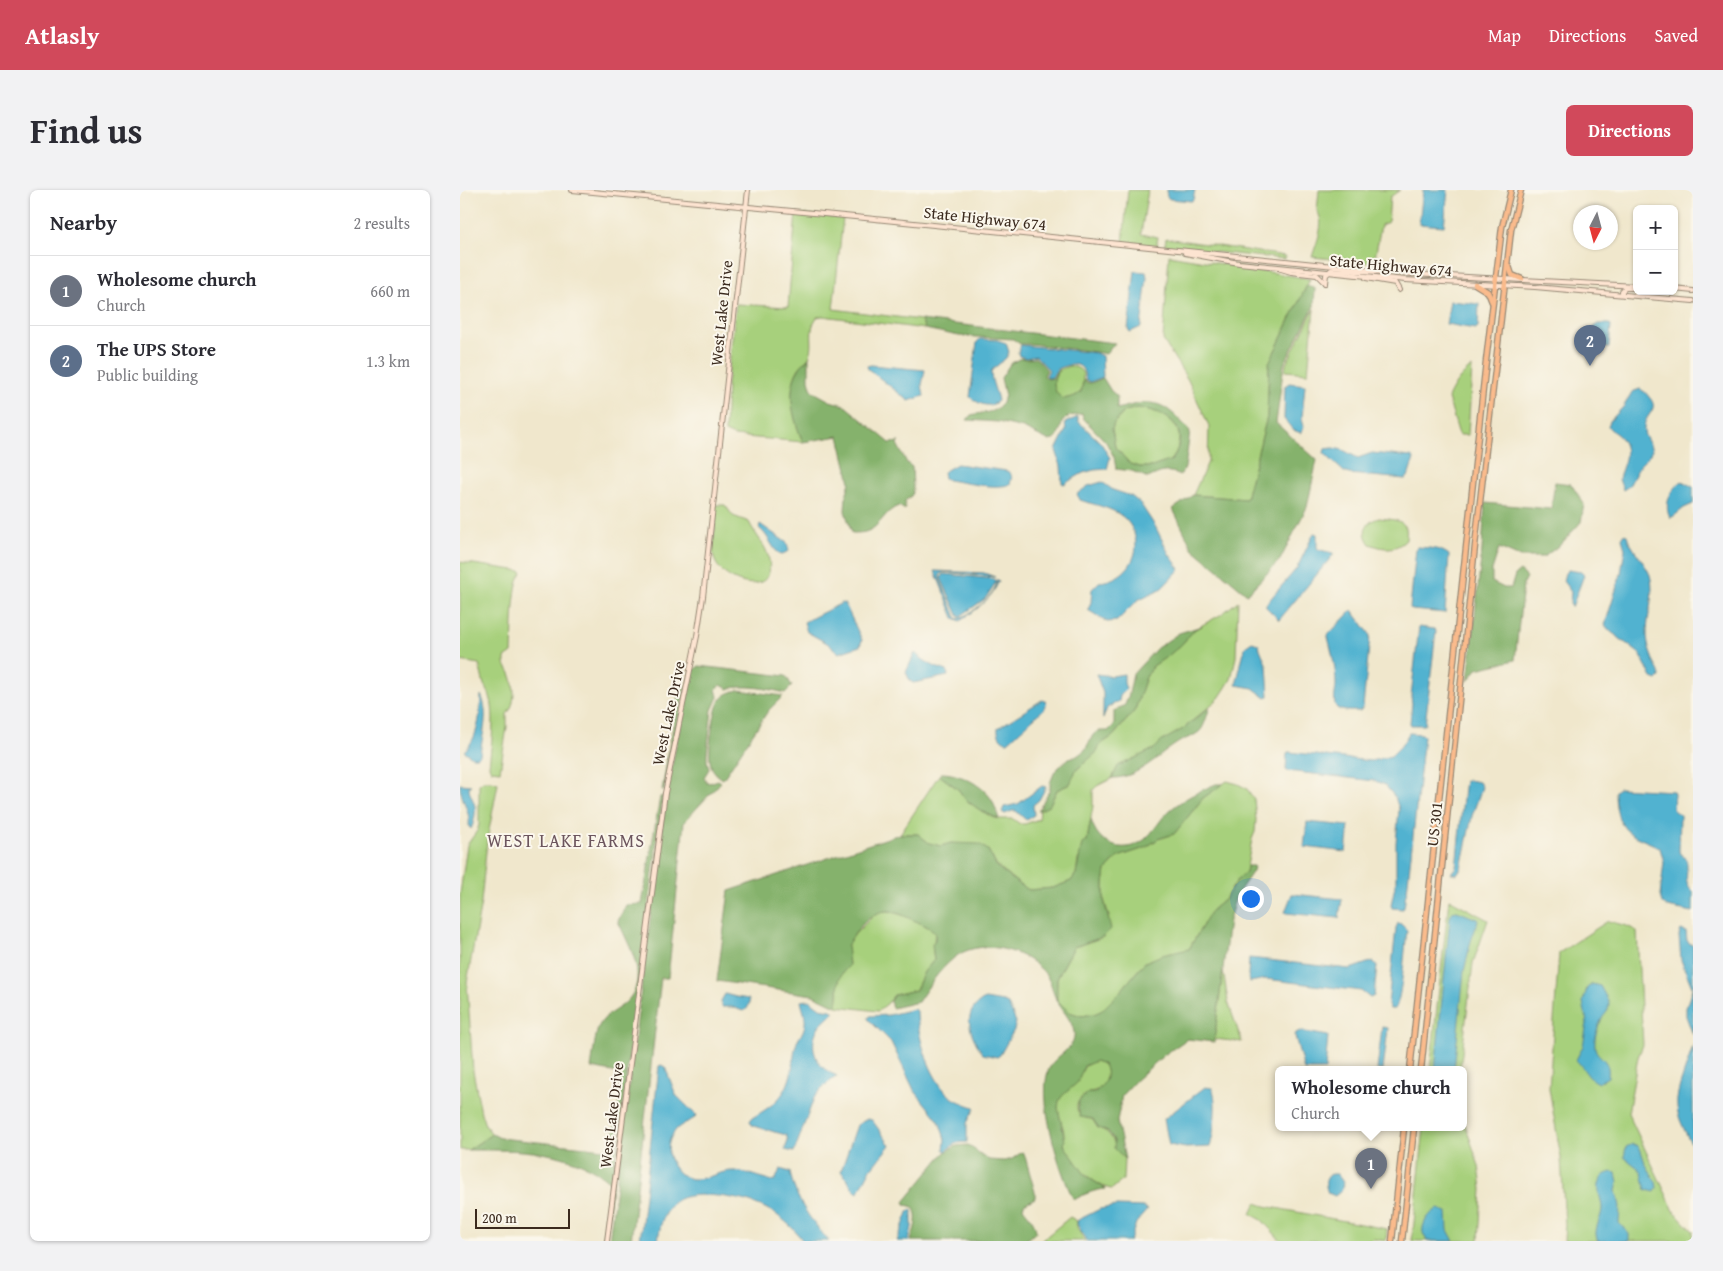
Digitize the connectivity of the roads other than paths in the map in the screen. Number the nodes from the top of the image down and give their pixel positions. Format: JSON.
{"nodes":[{"id":1,"x":572,"y":190,"type":"edge"},
{"id":2,"x":748,"y":190,"type":"edge"},
{"id":3,"x":1511,"y":190,"type":"edge"},
{"id":4,"x":1521,"y":190,"type":"edge"},
{"id":5,"x":745,"y":207,"type":"junction"},
{"id":6,"x":1156,"y":248,"type":"junction"},
{"id":7,"x":1508,"y":260,"type":"junction"},
{"id":8,"x":1274,"y":266,"type":"junction"},
{"id":9,"x":1387,"y":271,"type":"junction"},
{"id":10,"x":1328,"y":272,"type":"junction"},
{"id":11,"x":1334,"y":273,"type":"junction"},
{"id":12,"x":1357,"y":275,"type":"junction"},
{"id":13,"x":1496,"y":278,"type":"junction"},
{"id":14,"x":1506,"y":279,"type":"junction"},
{"id":15,"x":1522,"y":279,"type":"junction"},
{"id":16,"x":1407,"y":280,"type":"junction"},
{"id":17,"x":1325,"y":283,"type":"junction"},
{"id":18,"x":1476,"y":284,"type":"junction"},
{"id":19,"x":1496,"y":285,"type":"junction"},
{"id":20,"x":1505,"y":286,"type":"junction"},
{"id":21,"x":1633,"y":287,"type":"edge"},
{"id":22,"x":1633,"y":287,"type":"edge"},
{"id":23,"x":1678,"y":290,"type":"edge"},
{"id":24,"x":1693,"y":291,"type":"edge"},
{"id":25,"x":1622,"y":294,"type":"junction"},
{"id":26,"x":1693,"y":301,"type":"edge"},
{"id":27,"x":1493,"y":306,"type":"junction"},
{"id":28,"x":1422,"y":957,"type":"junction"},
{"id":29,"x":1432,"y":959,"type":"junction"},
{"id":30,"x":1410,"y":1066,"type":"edge"},
{"id":31,"x":1420,"y":1066,"type":"edge"},
{"id":32,"x":1404,"y":1131,"type":"edge"},
{"id":33,"x":1414,"y":1131,"type":"edge"},
{"id":34,"x":607,"y":1241,"type":"edge"},
{"id":35,"x":1392,"y":1241,"type":"edge"},
{"id":36,"x":1402,"y":1241,"type":"edge"}],
"edges":[{"from":1,"to":5,"type":"main road","name":"State Highway 674"},
{"from":2,"to":5,"type":"main road","name":"West Lake Drive"},
{"from":3,"to":13,"type":"main road","number":"US 301"},
{"from":4,"to":7,"type":"main road","number":"US 301"},
{"from":5,"to":6,"type":"main road","name":"State Highway 674"},
{"from":5,"to":34,"type":"main road","name":"West Lake Drive"},
{"from":6,"to":8,"type":"main road","name":"State Highway 674"},
{"from":6,"to":9,"type":"main road","name":"State Highway 674"},
{"from":7,"to":14,"type":"main road","number":"US 301"},
{"from":7,"to":15,"type":"main road"},
{"from":8,"to":10,"type":"main road","name":"State Highway 674"},
{"from":8,"to":17,"type":"main road"},
{"from":9,"to":10,"type":"main road"},
{"from":9,"to":13,"type":"main road","name":"State Highway 674"},
{"from":10,"to":11,"type":"main road","name":"State Highway 674"},
{"from":10,"to":17,"type":"main road"},
{"from":11,"to":12,"type":"main road","name":"State Highway 674"},
{"from":11,"to":17,"type":"main road"},
{"from":12,"to":16,"type":"main road","name":"State Highway 674"},
{"from":12,"to":16,"type":"main road"},
{"from":13,"to":14,"type":"main road","name":"State Highway 674"},
{"from":13,"to":19,"type":"main road","number":"US 301"},
{"from":14,"to":15,"type":"main road","name":"State Highway 674"},
{"from":14,"to":20,"type":"main road","number":"US 301"},
{"from":15,"to":21,"type":"main road","name":"State Highway 674"},
{"from":16,"to":18,"type":"main road","name":"State Highway 674"},
{"from":18,"to":19,"type":"main road","name":"State Highway 674"},
{"from":18,"to":27,"type":"main road"},
{"from":19,"to":20,"type":"main road","name":"State Highway 674"},
{"from":19,"to":27,"type":"main road","number":"US 301"},
{"from":20,"to":25,"type":"main road","name":"State Highway 674"},
{"from":20,"to":29,"type":"main road","name":"US 301","number":"US 301"},
{"from":22,"to":25,"type":"main road"},
{"from":23,"to":24,"type":"main road"},
{"from":25,"to":26,"type":"main road","name":"State Highway 674"},
{"from":27,"to":28,"type":"main road","number":"US 301"},
{"from":28,"to":29,"type":"main road"},
{"from":28,"to":30,"type":"main road","number":"US 301"},
{"from":29,"to":31,"type":"main road","name":"US 301","number":"US 301"},
{"from":32,"to":35,"type":"main road"},
{"from":33,"to":36,"type":"main road"}]}
